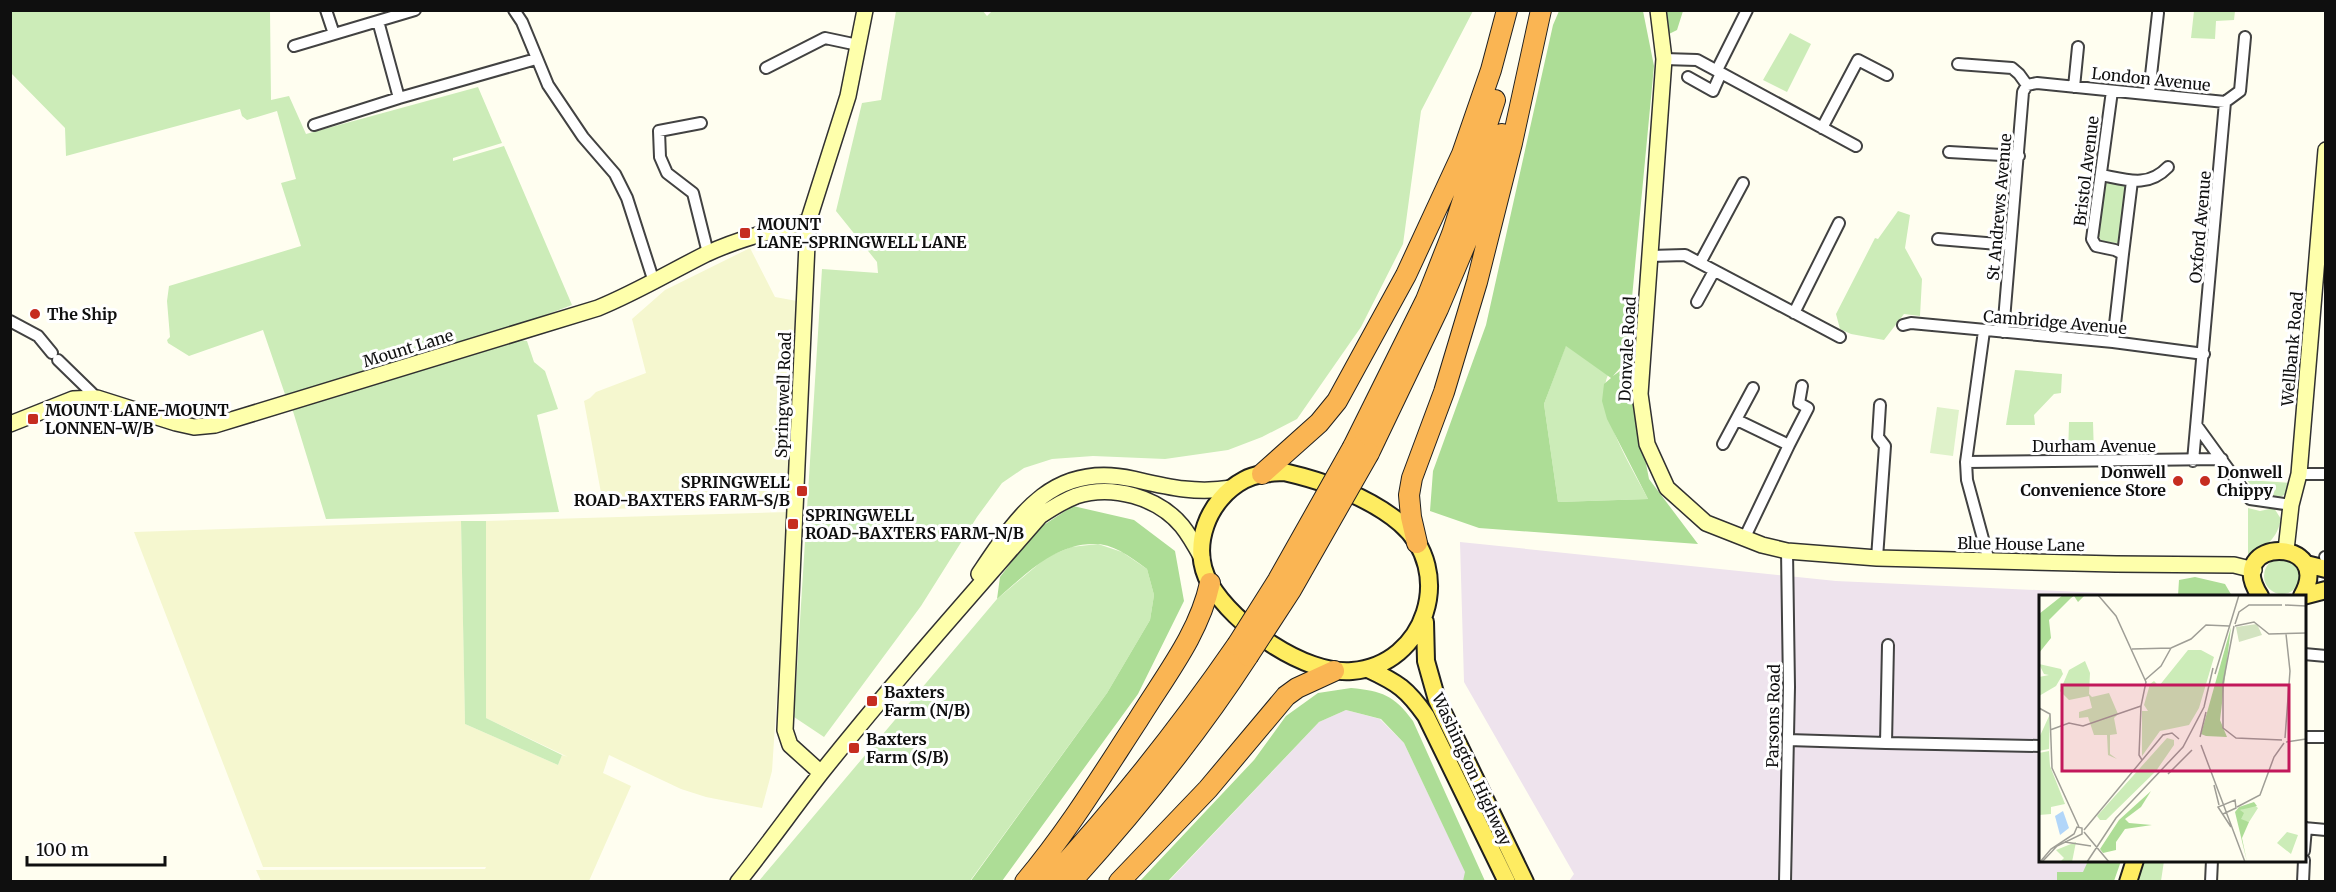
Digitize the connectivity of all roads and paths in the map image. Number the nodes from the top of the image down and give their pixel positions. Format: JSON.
{"nodes":[{"id":1,"x":327,"y":10,"type":"edge"},
{"id":2,"x":415,"y":10,"type":"edge"},
{"id":3,"x":514,"y":10,"type":"edge"},
{"id":4,"x":865,"y":10,"type":"edge"},
{"id":5,"x":1507,"y":10,"type":"edge"},
{"id":6,"x":1517,"y":10,"type":"edge"},
{"id":7,"x":1540,"y":10,"type":"edge"},
{"id":8,"x":1658,"y":10,"type":"edge"},
{"id":9,"x":1747,"y":10,"type":"edge"},
{"id":10,"x":2158,"y":13,"type":"dead end"},
{"id":11,"x":378,"y":21,"type":"junction"},
{"id":12,"x":333,"y":34,"type":"junction"},
{"id":13,"x":2245,"y":37,"type":"dead end"},
{"id":14,"x":858,"y":45,"type":"junction"},
{"id":15,"x":294,"y":46,"type":"dead end"},
{"id":16,"x":2078,"y":47,"type":"dead end"},
{"id":17,"x":536,"y":59,"type":"junction"},
{"id":18,"x":1664,"y":59,"type":"junction"},
{"id":19,"x":1958,"y":64,"type":"dead end"},
{"id":20,"x":766,"y":68,"type":"dead end"},
{"id":21,"x":1719,"y":72,"type":"junction"},
{"id":22,"x":1887,"y":75,"type":"dead end"},
{"id":23,"x":1688,"y":77,"type":"dead end"},
{"id":24,"x":2027,"y":85,"type":"junction"},
{"id":25,"x":2074,"y":87,"type":"junction"},
{"id":26,"x":2112,"y":91,"type":"junction"},
{"id":27,"x":2149,"y":93,"type":"junction"},
{"id":28,"x":399,"y":98,"type":"junction"},
{"id":29,"x":2225,"y":102,"type":"junction"},
{"id":30,"x":700,"y":123,"type":"dead end"},
{"id":31,"x":315,"y":125,"type":"dead end"},
{"id":32,"x":1822,"y":128,"type":"junction"},
{"id":33,"x":1856,"y":146,"type":"dead end"},
{"id":34,"x":2325,"y":150,"type":"edge"},
{"id":35,"x":1949,"y":152,"type":"dead end"},
{"id":36,"x":2019,"y":156,"type":"junction"},
{"id":37,"x":2168,"y":167,"type":"dead end"},
{"id":38,"x":2101,"y":175,"type":"junction"},
{"id":39,"x":2132,"y":181,"type":"junction"},
{"id":40,"x":1743,"y":183,"type":"dead end"},
{"id":41,"x":808,"y":222,"type":"junction"},
{"id":42,"x":1839,"y":223,"type":"dead end"},
{"id":43,"x":1938,"y":239,"type":"dead end"},
{"id":44,"x":2010,"y":245,"type":"junction"},
{"id":45,"x":708,"y":253,"type":"junction"},
{"id":46,"x":2123,"y":254,"type":"junction"},
{"id":47,"x":2321,"y":255,"type":"edge"},
{"id":48,"x":1650,"y":256,"type":"junction"},
{"id":49,"x":1700,"y":263,"type":"junction"},
{"id":50,"x":1714,"y":271,"type":"junction"},
{"id":51,"x":654,"y":282,"type":"junction"},
{"id":52,"x":1697,"y":302,"type":"dead end"},
{"id":53,"x":1794,"y":313,"type":"junction"},
{"id":54,"x":10,"y":321,"type":"edge"},
{"id":55,"x":1903,"y":325,"type":"dead end"},
{"id":56,"x":1984,"y":331,"type":"junction"},
{"id":57,"x":2003,"y":332,"type":"junction"},
{"id":58,"x":1840,"y":337,"type":"dead end"},
{"id":59,"x":2113,"y":342,"type":"junction"},
{"id":60,"x":2204,"y":354,"type":"junction"},
{"id":61,"x":1802,"y":386,"type":"dead end"},
{"id":62,"x":1753,"y":388,"type":"dead end"},
{"id":63,"x":97,"y":398,"type":"junction"},
{"id":64,"x":1880,"y":405,"type":"dead end"},
{"id":65,"x":1737,"y":420,"type":"junction"},
{"id":66,"x":10,"y":424,"type":"edge"},
{"id":67,"x":2197,"y":426,"type":"junction"},
{"id":68,"x":1723,"y":444,"type":"dead end"},
{"id":69,"x":1790,"y":445,"type":"junction"},
{"id":70,"x":1361,"y":450,"type":"junction"},
{"id":71,"x":2222,"y":459,"type":"junction"},
{"id":72,"x":2193,"y":461,"type":"junction"},
{"id":73,"x":1966,"y":462,"type":"junction"},
{"id":74,"x":1262,"y":474,"type":"junction"},
{"id":75,"x":2299,"y":474,"type":"junction"},
{"id":76,"x":2325,"y":474,"type":"edge"},
{"id":77,"x":1232,"y":488,"type":"junction"},
{"id":78,"x":2291,"y":504,"type":"junction"},
{"id":79,"x":1744,"y":539,"type":"junction"},
{"id":80,"x":1418,"y":543,"type":"junction"},
{"id":81,"x":1787,"y":550,"type":"junction"},
{"id":82,"x":2286,"y":550,"type":"junction"},
{"id":83,"x":1202,"y":558,"type":"junction"},
{"id":84,"x":1877,"y":558,"type":"junction"},
{"id":85,"x":1989,"y":561,"type":"junction"},
{"id":86,"x":2325,"y":561,"type":"edge"},
{"id":87,"x":2306,"y":564,"type":"junction"},
{"id":88,"x":2254,"y":570,"type":"junction"},
{"id":89,"x":1210,"y":583,"type":"junction"},
{"id":90,"x":2325,"y":590,"type":"edge"},
{"id":91,"x":2259,"y":595,"type":"edge"},
{"id":92,"x":2303,"y":595,"type":"edge"},
{"id":93,"x":2306,"y":595,"type":"edge"},
{"id":94,"x":1425,"y":618,"type":"junction"},
{"id":95,"x":942,"y":629,"type":"junction"},
{"id":96,"x":1888,"y":645,"type":"dead end"},
{"id":97,"x":1243,"y":651,"type":"junction"},
{"id":98,"x":2306,"y":654,"type":"edge"},
{"id":99,"x":2325,"y":656,"type":"edge"},
{"id":100,"x":1368,"y":669,"type":"junction"},
{"id":101,"x":1334,"y":670,"type":"junction"},
{"id":102,"x":2306,"y":736,"type":"edge"},
{"id":103,"x":2325,"y":737,"type":"edge"},
{"id":104,"x":1788,"y":740,"type":"junction"},
{"id":105,"x":1886,"y":743,"type":"junction"},
{"id":106,"x":2039,"y":746,"type":"edge"},
{"id":107,"x":821,"y":773,"type":"junction"},
{"id":108,"x":2306,"y":828,"type":"edge"},
{"id":109,"x":2325,"y":830,"type":"edge"},
{"id":110,"x":2135,"y":862,"type":"edge"},
{"id":111,"x":2212,"y":862,"type":"edge"},
{"id":112,"x":2304,"y":862,"type":"edge"},
{"id":113,"x":738,"y":882,"type":"edge"},
{"id":114,"x":1025,"y":882,"type":"edge"},
{"id":115,"x":1048,"y":882,"type":"edge"},
{"id":116,"x":1071,"y":882,"type":"edge"},
{"id":117,"x":1119,"y":882,"type":"edge"},
{"id":118,"x":1505,"y":882,"type":"edge"},
{"id":119,"x":1527,"y":882,"type":"edge"},
{"id":120,"x":1785,"y":882,"type":"edge"},
{"id":121,"x":2128,"y":882,"type":"edge"},
{"id":122,"x":2211,"y":882,"type":"edge"},
{"id":123,"x":2303,"y":882,"type":"edge"}],
"edges":[{"from":1,"to":12,"type":"street"},
{"from":2,"to":11,"type":"street"},
{"from":3,"to":17,"type":"street"},
{"from":4,"to":14,"type":"street","name":"Springwell Road"},
{"from":5,"to":74,"type":"highway"},
{"from":6,"to":70,"type":"highway"},
{"from":7,"to":70,"type":"highway"},
{"from":7,"to":80,"type":"highway"},
{"from":8,"to":18,"type":"street","name":"Donvale Road"},
{"from":9,"to":21,"type":"street"},
{"from":10,"to":27,"type":"street"},
{"from":11,"to":12,"type":"street"},
{"from":11,"to":28,"type":"street"},
{"from":12,"to":15,"type":"street"},
{"from":13,"to":29,"type":"street"},
{"from":14,"to":20,"type":"street"},
{"from":14,"to":41,"type":"street","name":"Springwell Road"},
{"from":16,"to":25,"type":"street","name":"London Avenue"},
{"from":17,"to":28,"type":"street"},
{"from":17,"to":51,"type":"street"},
{"from":18,"to":21,"type":"street"},
{"from":18,"to":48,"type":"street","name":"Donvale Road"},
{"from":19,"to":24,"type":"street"},
{"from":21,"to":23,"type":"street"},
{"from":21,"to":32,"type":"street"},
{"from":22,"to":32,"type":"street"},
{"from":24,"to":25,"type":"street","name":"London Avenue"},
{"from":24,"to":36,"type":"street","name":"St Andrews Avenue"},
{"from":25,"to":26,"type":"street","name":"London Avenue"},
{"from":26,"to":27,"type":"street","name":"London Avenue"},
{"from":26,"to":38,"type":"street","name":"Bristol Avenue"},
{"from":27,"to":29,"type":"street","name":"London Avenue"},
{"from":28,"to":31,"type":"street"},
{"from":29,"to":60,"type":"street","name":"Oxford Avenue"},
{"from":30,"to":45,"type":"street"},
{"from":32,"to":33,"type":"street"},
{"from":34,"to":47,"type":"street","name":"Wellbank Road"},
{"from":35,"to":36,"type":"street"},
{"from":36,"to":44,"type":"street","name":"St Andrews Avenue"},
{"from":37,"to":39,"type":"street"},
{"from":38,"to":39,"type":"street"},
{"from":38,"to":46,"type":"street","name":"Bristol Avenue"},
{"from":39,"to":46,"type":"street"},
{"from":40,"to":49,"type":"street"},
{"from":41,"to":45,"type":"street","name":"Mount Lane"},
{"from":41,"to":107,"type":"street","name":"Springwell Road"},
{"from":42,"to":53,"type":"street"},
{"from":43,"to":44,"type":"street"},
{"from":44,"to":57,"type":"street","name":"St Andrews Avenue"},
{"from":45,"to":51,"type":"street","name":"Mount Lane"},
{"from":46,"to":59,"type":"street"},
{"from":47,"to":75,"type":"street","name":"Wellbank Road"},
{"from":48,"to":49,"type":"street"},
{"from":48,"to":79,"type":"street","name":"Donvale Road"},
{"from":49,"to":50,"type":"street"},
{"from":50,"to":52,"type":"street"},
{"from":50,"to":53,"type":"street"},
{"from":51,"to":63,"type":"street","name":"Mount Lane"},
{"from":53,"to":58,"type":"street"},
{"from":54,"to":63,"type":"street"},
{"from":55,"to":56,"type":"street","name":"Cambridge Avenue"},
{"from":56,"to":57,"type":"street","name":"Cambridge Avenue"},
{"from":56,"to":73,"type":"street"},
{"from":57,"to":59,"type":"street","name":"Cambridge Avenue"},
{"from":59,"to":60,"type":"street","name":"Cambridge Avenue"},
{"from":60,"to":67,"type":"street","name":"Oxford Avenue"},
{"from":61,"to":69,"type":"street"},
{"from":62,"to":65,"type":"street"},
{"from":63,"to":66,"type":"street","name":"Mount Lane"},
{"from":64,"to":84,"type":"street"},
{"from":65,"to":68,"type":"street"},
{"from":65,"to":69,"type":"street"},
{"from":67,"to":71,"type":"street"},
{"from":67,"to":72,"type":"street","name":"Oxford Avenue"},
{"from":69,"to":79,"type":"street"},
{"from":70,"to":97,"type":"highway","bridge":true},
{"from":71,"to":72,"type":"street","name":"Durham Avenue"},
{"from":71,"to":78,"type":"street"},
{"from":72,"to":73,"type":"street","name":"Durham Avenue"},
{"from":73,"to":85,"type":"street"},
{"from":74,"to":77,"type":"main road"},
{"from":74,"to":80,"type":"main road"},
{"from":75,"to":76,"type":"street"},
{"from":75,"to":78,"type":"street","name":"Wellbank Road"},
{"from":77,"to":83,"type":"main road"},
{"from":77,"to":95,"type":"street"},
{"from":78,"to":82,"type":"street","name":"Wellbank Road"},
{"from":79,"to":81,"type":"street","name":"Donvale Road"},
{"from":80,"to":94,"type":"main road"},
{"from":81,"to":84,"type":"street","name":"Blue House Lane"},
{"from":81,"to":104,"type":"street","name":"Parsons Road"},
{"from":82,"to":87,"type":"main road"},
{"from":82,"to":88,"type":"main road"},
{"from":83,"to":89,"type":"main road"},
{"from":83,"to":95,"type":"street"},
{"from":84,"to":85,"type":"street","name":"Blue House Lane"},
{"from":85,"to":88,"type":"street","name":"Blue House Lane"},
{"from":86,"to":87,"type":"main road"},
{"from":87,"to":92,"type":"main road"},
{"from":88,"to":91,"type":"main road"},
{"from":89,"to":101,"type":"main road"},
{"from":89,"to":114,"type":"highway"},
{"from":90,"to":93,"type":"main road"},
{"from":94,"to":100,"type":"main road"},
{"from":94,"to":119,"type":"main road","name":"Washington Highway"},
{"from":95,"to":107,"type":"street"},
{"from":96,"to":105,"type":"street"},
{"from":97,"to":115,"type":"highway"},
{"from":97,"to":116,"type":"highway"},
{"from":98,"to":99,"type":"street"},
{"from":100,"to":101,"type":"main road"},
{"from":100,"to":118,"type":"main road","name":"Washington Highway"},
{"from":101,"to":117,"type":"highway"},
{"from":102,"to":103,"type":"street"},
{"from":104,"to":105,"type":"street"},
{"from":104,"to":120,"type":"street","name":"Parsons Road"},
{"from":105,"to":106,"type":"street"},
{"from":107,"to":113,"type":"street"},
{"from":108,"to":109,"type":"street"},
{"from":110,"to":121,"type":"main road"},
{"from":111,"to":122,"type":"street"},
{"from":112,"to":123,"type":"street"}]}
